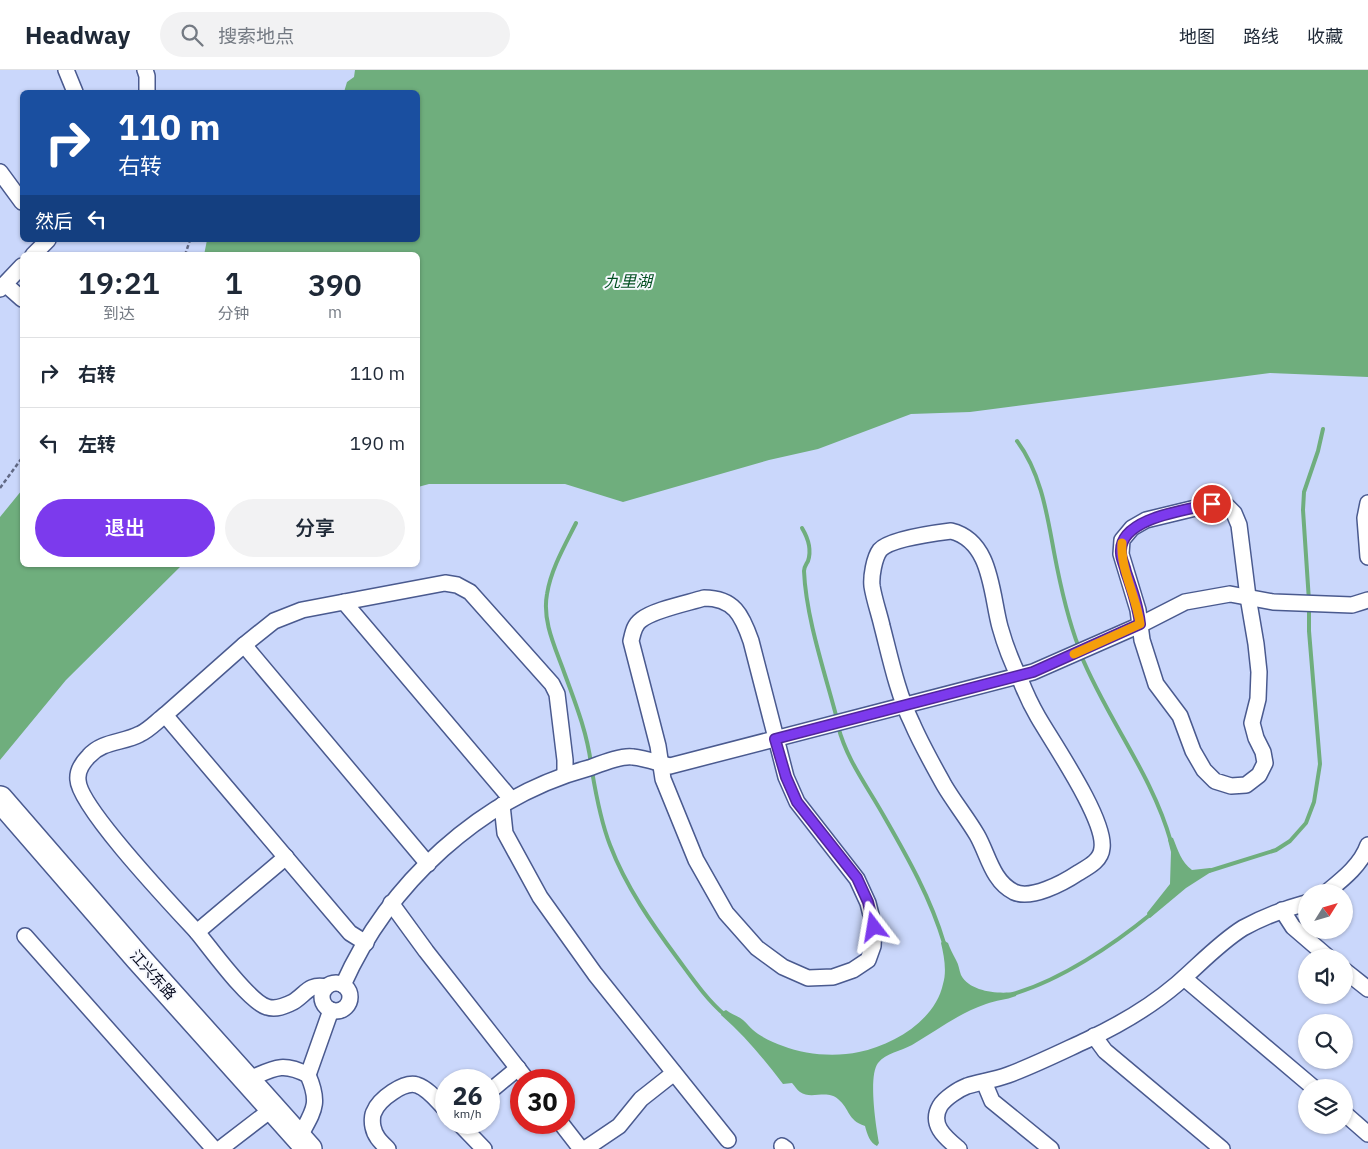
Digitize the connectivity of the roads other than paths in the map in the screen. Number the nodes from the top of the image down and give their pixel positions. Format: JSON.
{"nodes":[{"id":1,"x":66,"y":70,"type":"edge"},
{"id":2,"x":145,"y":70,"type":"edge"},
{"id":3,"x":74,"y":90,"type":"edge"},
{"id":4,"x":147,"y":90,"type":"edge"},
{"id":5,"x":0,"y":172,"type":"edge"},
{"id":6,"x":20,"y":199,"type":"edge"},
{"id":7,"x":46,"y":242,"type":"edge"},
{"id":8,"x":36,"y":252,"type":"edge"},
{"id":9,"x":20,"y":268,"type":"edge"},
{"id":10,"x":2,"y":287,"type":"edge"},
{"id":11,"x":20,"y":298,"type":"edge"},
{"id":12,"x":1368,"y":503,"type":"edge"},
{"id":13,"x":1368,"y":557,"type":"edge"},
{"id":14,"x":1248,"y":598,"type":"junction"},
{"id":15,"x":1368,"y":600,"type":"edge"},
{"id":16,"x":344,"y":602,"type":"junction"},
{"id":17,"x":1140,"y":624,"type":"junction"},
{"id":18,"x":244,"y":645,"type":"junction"},
{"id":19,"x":1018,"y":676,"type":"junction"},
{"id":20,"x":905,"y":705,"type":"junction"},
{"id":21,"x":165,"y":716,"type":"junction"},
{"id":22,"x":775,"y":739,"type":"junction"},
{"id":23,"x":661,"y":764,"type":"junction"},
{"id":24,"x":565,"y":774,"type":"junction"},
{"id":25,"x":0,"y":799,"type":"edge"},
{"id":26,"x":506,"y":802,"type":"junction"},
{"id":27,"x":1367,"y":849,"type":"edge"},
{"id":28,"x":286,"y":857,"type":"junction"},
{"id":29,"x":428,"y":864,"type":"junction"},
{"id":30,"x":1337,"y":884,"type":"edge"},
{"id":31,"x":391,"y":903,"type":"junction"},
{"id":32,"x":1298,"y":905,"type":"edge"},
{"id":33,"x":1282,"y":910,"type":"junction"},
{"id":34,"x":197,"y":932,"type":"junction"},
{"id":35,"x":25,"y":936,"type":"dead end"},
{"id":36,"x":366,"y":943,"type":"junction"},
{"id":37,"x":1318,"y":949,"type":"edge"},
{"id":38,"x":1184,"y":978,"type":"junction"},
{"id":39,"x":1353,"y":978,"type":"edge"},
{"id":40,"x":343,"y":985,"type":"junction"},
{"id":41,"x":326,"y":988,"type":"junction"},
{"id":42,"x":1368,"y":990,"type":"edge"},
{"id":43,"x":331,"y":1010,"type":"junction"},
{"id":44,"x":1094,"y":1036,"type":"junction"},
{"id":45,"x":518,"y":1069,"type":"edge"},
{"id":46,"x":674,"y":1073,"type":"junction"},
{"id":47,"x":308,"y":1075,"type":"junction"},
{"id":48,"x":1303,"y":1079,"type":"edge"},
{"id":49,"x":247,"y":1080,"type":"junction"},
{"id":50,"x":984,"y":1082,"type":"junction"},
{"id":51,"x":435,"y":1099,"type":"edge"},
{"id":52,"x":272,"y":1109,"type":"junction"},
{"id":53,"x":1353,"y":1121,"type":"edge"},
{"id":54,"x":470,"y":1134,"type":"edge"},
{"id":55,"x":569,"y":1134,"type":"edge"},
{"id":56,"x":1368,"y":1134,"type":"edge"},
{"id":57,"x":728,"y":1140,"type":"dead end"},
{"id":58,"x":304,"y":1144,"type":"edge"},
{"id":59,"x":214,"y":1149,"type":"edge"},
{"id":60,"x":220,"y":1149,"type":"edge"},
{"id":61,"x":388,"y":1149,"type":"edge"},
{"id":62,"x":484,"y":1149,"type":"edge"},
{"id":63,"x":581,"y":1149,"type":"edge"},
{"id":64,"x":585,"y":1149,"type":"edge"},
{"id":65,"x":959,"y":1149,"type":"edge"},
{"id":66,"x":1051,"y":1149,"type":"edge"},
{"id":67,"x":1222,"y":1149,"type":"edge"}],
"edges":[{"from":1,"to":3,"type":"street"},
{"from":2,"to":4,"type":"street"},
{"from":5,"to":6,"type":"street"},
{"from":7,"to":8,"type":"street"},
{"from":9,"to":10,"type":"street"},
{"from":10,"to":11,"type":"street"},
{"from":12,"to":13,"type":"street"},
{"from":14,"to":15,"type":"street"},
{"from":14,"to":17,"type":"street"},
{"from":14,"to":17,"type":"street"},
{"from":14,"to":17,"type":"street"},
{"from":16,"to":18,"type":"street"},
{"from":16,"to":24,"type":"street"},
{"from":16,"to":26,"type":"street"},
{"from":17,"to":19,"type":"street"},
{"from":18,"to":21,"type":"street"},
{"from":18,"to":29,"type":"street"},
{"from":19,"to":20,"type":"street"},
{"from":19,"to":20,"type":"street"},
{"from":19,"to":20,"type":"street"},
{"from":20,"to":22,"type":"street"},
{"from":21,"to":28,"type":"street"},
{"from":21,"to":34,"type":"street"},
{"from":22,"to":23,"type":"street"},
{"from":22,"to":23,"type":"street"},
{"from":22,"to":23,"type":"street"},
{"from":23,"to":24,"type":"street"},
{"from":24,"to":26,"type":"street"},
{"from":25,"to":49,"type":"main road","name":"江兴东路"},
{"from":26,"to":29,"type":"street"},
{"from":26,"to":46,"type":"street"},
{"from":27,"to":30,"type":"street"},
{"from":28,"to":34,"type":"street"},
{"from":28,"to":36,"type":"street"},
{"from":29,"to":31,"type":"street"},
{"from":31,"to":36,"type":"street"},
{"from":31,"to":45,"type":"street"},
{"from":32,"to":33,"type":"street"},
{"from":33,"to":37,"type":"street"},
{"from":33,"to":38,"type":"street"},
{"from":34,"to":41,"type":"street"},
{"from":35,"to":59,"type":"street"},
{"from":36,"to":40,"type":"street"},
{"from":38,"to":44,"type":"street"},
{"from":38,"to":48,"type":"street"},
{"from":39,"to":42,"type":"street"},
{"from":40,"to":41,"type":"street"},
{"from":40,"to":43,"type":"street"},
{"from":41,"to":43,"type":"street"},
{"from":43,"to":47,"type":"street"},
{"from":44,"to":50,"type":"street"},
{"from":44,"to":67,"type":"street"},
{"from":46,"to":57,"type":"street"},
{"from":46,"to":64,"type":"street"},
{"from":47,"to":49,"type":"street"},
{"from":47,"to":58,"type":"street"},
{"from":49,"to":52,"type":"main road","name":"江兴东路"},
{"from":50,"to":65,"type":"street"},
{"from":50,"to":66,"type":"street"},
{"from":51,"to":61,"type":"street"},
{"from":52,"to":58,"type":"main road","name":"江兴东路"},
{"from":52,"to":60,"type":"street"},
{"from":53,"to":56,"type":"street"},
{"from":54,"to":62,"type":"street"},
{"from":55,"to":63,"type":"street"}]}
